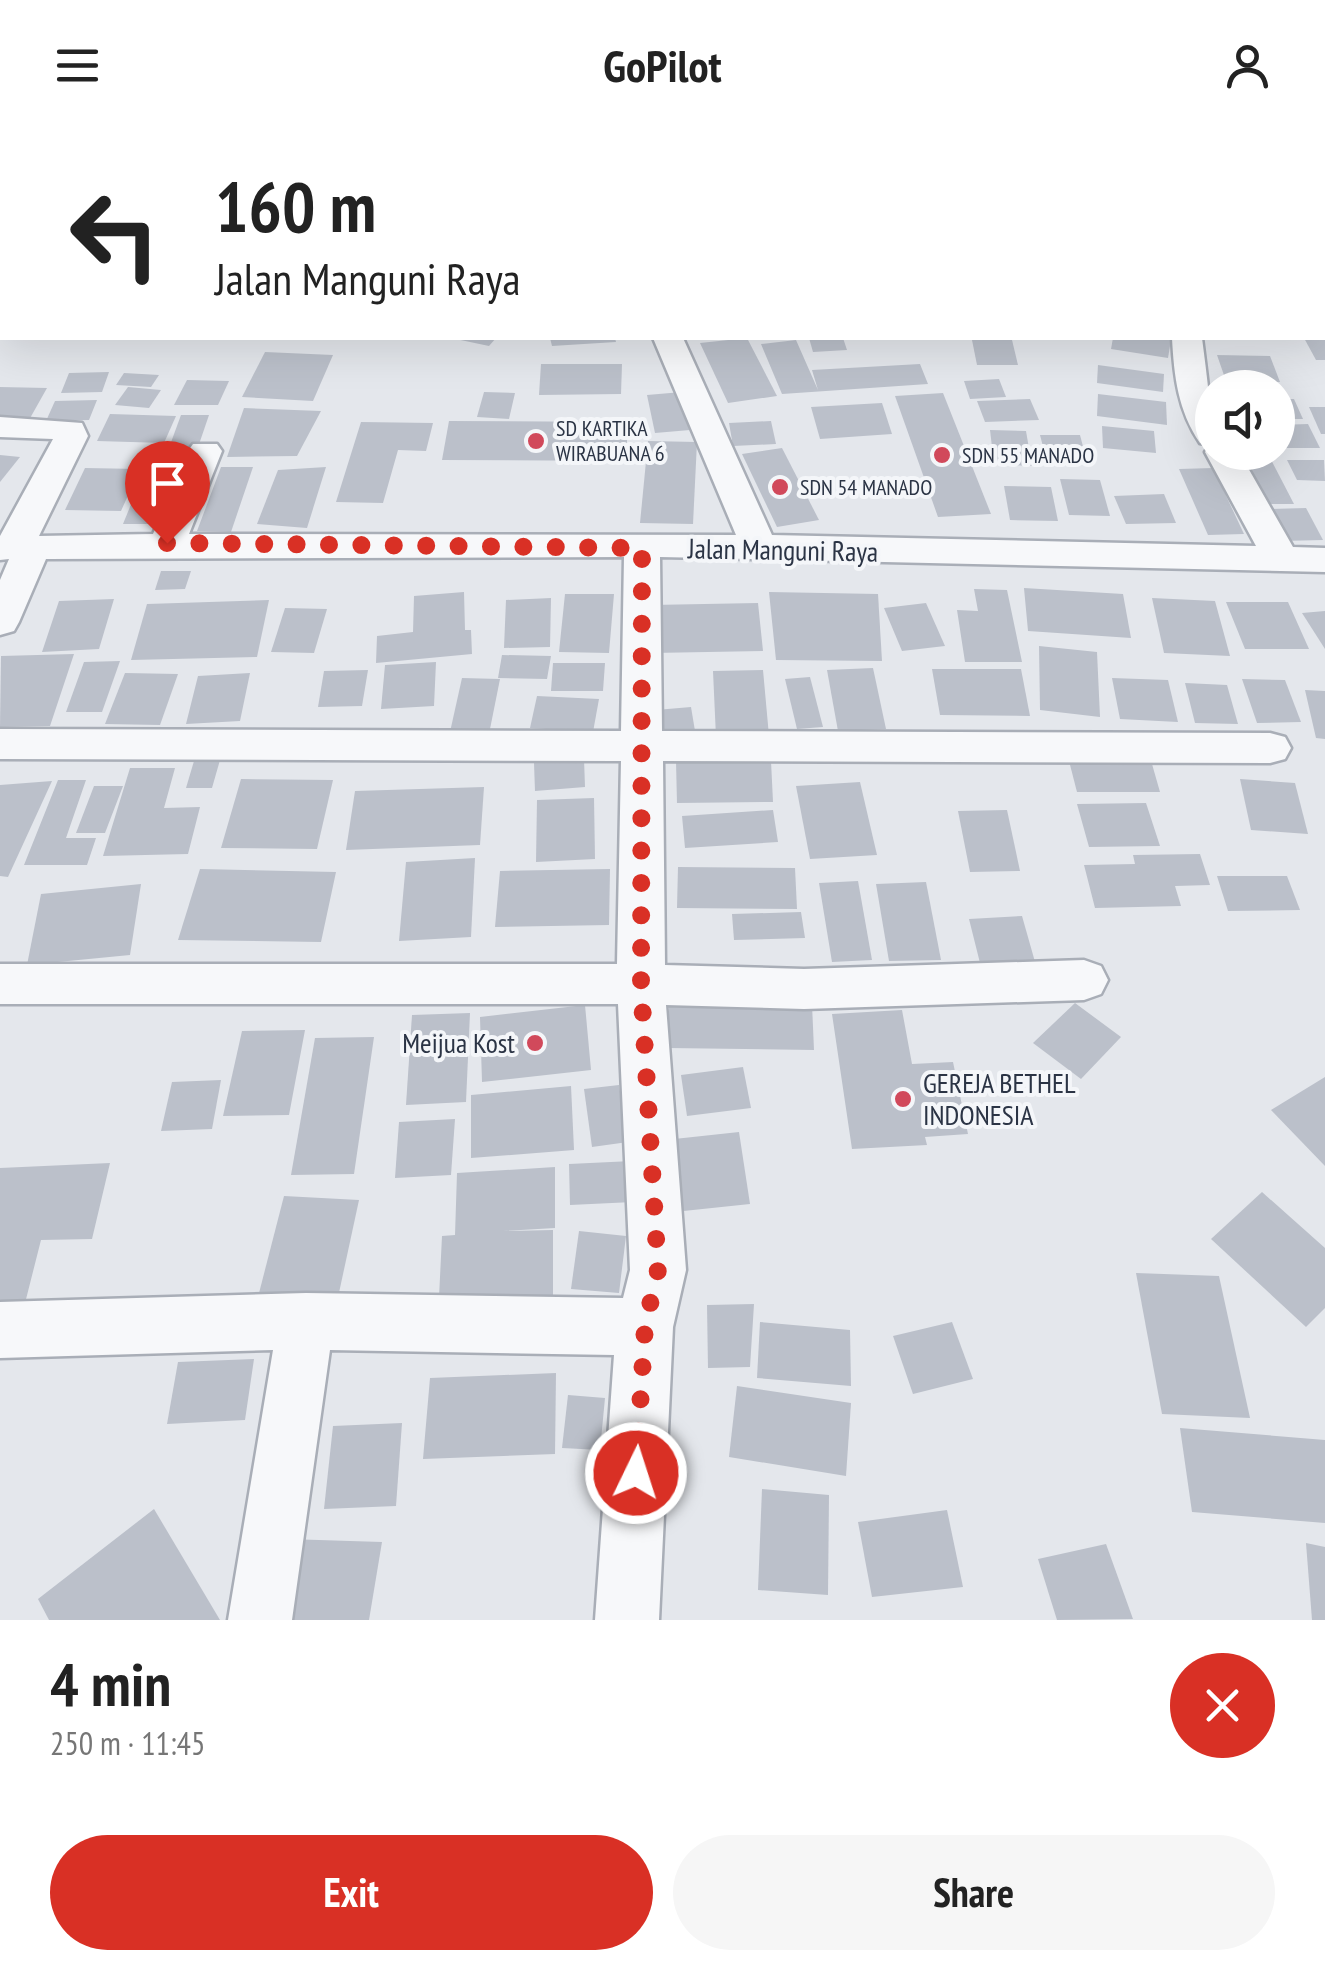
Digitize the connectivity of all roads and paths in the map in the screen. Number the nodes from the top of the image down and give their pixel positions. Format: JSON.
{"nodes":[{"id":1,"x":669,"y":340,"type":"edge"},
{"id":2,"x":1187,"y":340,"type":"edge"},
{"id":3,"x":1195,"y":396,"type":"edge"},
{"id":4,"x":0,"y":427,"type":"edge"},
{"id":5,"x":205,"y":451,"type":"dead end"},
{"id":6,"x":1232,"y":470,"type":"edge"},
{"id":7,"x":167,"y":543,"type":"junction"},
{"id":8,"x":16,"y":547,"type":"edge"},
{"id":9,"x":642,"y":548,"type":"junction"},
{"id":10,"x":760,"y":549,"type":"junction"},
{"id":11,"x":1281,"y":558,"type":"junction"},
{"id":12,"x":1325,"y":560,"type":"edge"},
{"id":13,"x":0,"y":622,"type":"edge"},
{"id":14,"x":0,"y":744,"type":"edge"},
{"id":15,"x":639,"y":748,"type":"junction"},
{"id":16,"x":1270,"y":748,"type":"dead end"},
{"id":17,"x":1084,"y":980,"type":"dead end"},
{"id":18,"x":0,"y":984,"type":"edge"},
{"id":19,"x":641,"y":984,"type":"junction"},
{"id":20,"x":306,"y":1320,"type":"junction"},
{"id":21,"x":645,"y":1326,"type":"junction"},
{"id":22,"x":0,"y":1330,"type":"edge"},
{"id":23,"x":260,"y":1620,"type":"edge"},
{"id":24,"x":627,"y":1620,"type":"edge"}],
"edges":[{"from":1,"to":10,"type":"street"},
{"from":2,"to":3,"type":"street"},
{"from":4,"to":8,"type":"street"},
{"from":5,"to":7,"type":"street"},
{"from":6,"to":11,"type":"street"},
{"from":7,"to":8,"type":"street","name":"Jalan Manguni Raya"},
{"from":7,"to":9,"type":"street","name":"Jalan Manguni Raya"},
{"from":8,"to":13,"type":"street"},
{"from":9,"to":10,"type":"street","name":"Jalan Manguni Raya"},
{"from":9,"to":15,"type":"street"},
{"from":10,"to":11,"type":"street","name":"Jalan Manguni Raya"},
{"from":11,"to":12,"type":"street","name":"Jalan Manguni Raya"},
{"from":14,"to":15,"type":"street"},
{"from":15,"to":16,"type":"street"},
{"from":15,"to":19,"type":"street"},
{"from":17,"to":19,"type":"street"},
{"from":18,"to":19,"type":"street"},
{"from":19,"to":21,"type":"street"},
{"from":20,"to":21,"type":"street"},
{"from":20,"to":22,"type":"street"},
{"from":20,"to":23,"type":"street"},
{"from":21,"to":24,"type":"street"}]}
